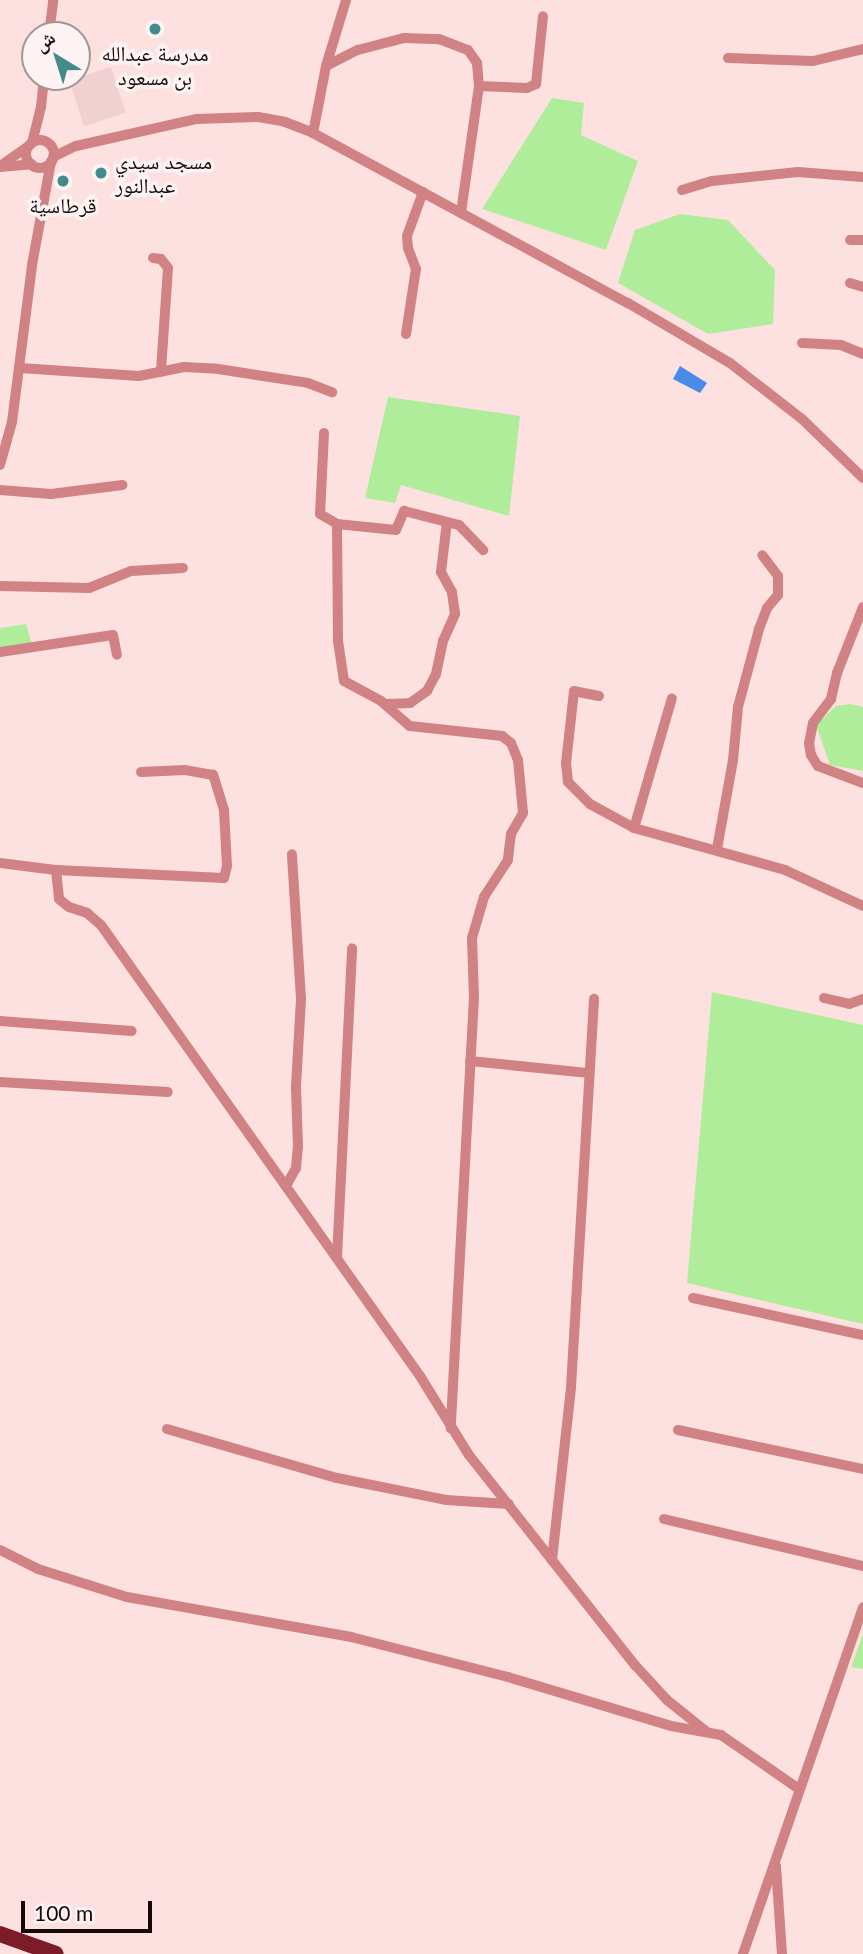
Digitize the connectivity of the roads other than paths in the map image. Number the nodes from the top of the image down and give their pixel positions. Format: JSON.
{"nodes":[{"id":1,"x":53,"y":0,"type":"edge"},
{"id":2,"x":346,"y":0,"type":"edge"},
{"id":3,"x":543,"y":16,"type":"dead end"},
{"id":4,"x":51,"y":21,"type":"edge"},
{"id":5,"x":863,"y":49,"type":"edge"},
{"id":6,"x":728,"y":58,"type":"dead end"},
{"id":7,"x":326,"y":66,"type":"junction"},
{"id":8,"x":479,"y":86,"type":"junction"},
{"id":9,"x":43,"y":91,"type":"edge"},
{"id":10,"x":41,"y":107,"type":"junction"},
{"id":11,"x":313,"y":133,"type":"junction"},
{"id":12,"x":47,"y":142,"type":"junction"},
{"id":13,"x":31,"y":144,"type":"junction"},
{"id":14,"x":76,"y":146,"type":"junction"},
{"id":15,"x":52,"y":159,"type":"junction"},
{"id":16,"x":33,"y":165,"type":"junction"},
{"id":17,"x":0,"y":167,"type":"edge"},
{"id":18,"x":863,"y":177,"type":"edge"},
{"id":19,"x":682,"y":190,"type":"dead end"},
{"id":20,"x":423,"y":192,"type":"junction"},
{"id":21,"x":44,"y":195,"type":"junction"},
{"id":22,"x":461,"y":213,"type":"junction"},
{"id":23,"x":850,"y":240,"type":"dead end"},
{"id":24,"x":863,"y":240,"type":"edge"},
{"id":25,"x":153,"y":258,"type":"dead end"},
{"id":26,"x":850,"y":284,"type":"dead end"},
{"id":27,"x":863,"y":287,"type":"edge"},
{"id":28,"x":406,"y":334,"type":"dead end"},
{"id":29,"x":802,"y":343,"type":"dead end"},
{"id":30,"x":863,"y":354,"type":"edge"},
{"id":31,"x":20,"y":368,"type":"junction"},
{"id":32,"x":161,"y":372,"type":"junction"},
{"id":33,"x":332,"y":392,"type":"dead end"},
{"id":34,"x":324,"y":433,"type":"dead end"},
{"id":35,"x":0,"y":465,"type":"edge"},
{"id":36,"x":863,"y":478,"type":"edge"},
{"id":37,"x":121,"y":485,"type":"dead end"},
{"id":38,"x":0,"y":491,"type":"edge"},
{"id":39,"x":447,"y":522,"type":"junction"},
{"id":40,"x":338,"y":524,"type":"junction"},
{"id":41,"x":482,"y":550,"type":"dead end"},
{"id":42,"x":762,"y":555,"type":"dead end"},
{"id":43,"x":183,"y":568,"type":"dead end"},
{"id":44,"x":0,"y":586,"type":"edge"},
{"id":45,"x":863,"y":607,"type":"edge"},
{"id":46,"x":0,"y":652,"type":"edge"},
{"id":47,"x":117,"y":655,"type":"dead end"},
{"id":48,"x":599,"y":696,"type":"dead end"},
{"id":49,"x":672,"y":698,"type":"dead end"},
{"id":50,"x":386,"y":704,"type":"junction"},
{"id":51,"x":141,"y":772,"type":"dead end"},
{"id":52,"x":863,"y":783,"type":"edge"},
{"id":53,"x":634,"y":828,"type":"junction"},
{"id":54,"x":717,"y":849,"type":"junction"},
{"id":55,"x":292,"y":854,"type":"dead end"},
{"id":56,"x":0,"y":863,"type":"edge"},
{"id":57,"x":56,"y":870,"type":"junction"},
{"id":58,"x":863,"y":906,"type":"edge"},
{"id":59,"x":352,"y":948,"type":"dead end"},
{"id":60,"x":824,"y":998,"type":"dead end"},
{"id":61,"x":594,"y":999,"type":"dead end"},
{"id":62,"x":863,"y":999,"type":"edge"},
{"id":63,"x":0,"y":1021,"type":"edge"},
{"id":64,"x":132,"y":1031,"type":"dead end"},
{"id":65,"x":470,"y":1061,"type":"junction"},
{"id":66,"x":590,"y":1073,"type":"junction"},
{"id":67,"x":0,"y":1082,"type":"edge"},
{"id":68,"x":168,"y":1092,"type":"dead end"},
{"id":69,"x":286,"y":1186,"type":"junction"},
{"id":70,"x":337,"y":1258,"type":"junction"},
{"id":71,"x":693,"y":1298,"type":"dead end"},
{"id":72,"x":863,"y":1335,"type":"edge"},
{"id":73,"x":451,"y":1428,"type":"junction"},
{"id":74,"x":167,"y":1429,"type":"dead end"},
{"id":75,"x":678,"y":1430,"type":"dead end"},
{"id":76,"x":863,"y":1469,"type":"edge"},
{"id":77,"x":509,"y":1504,"type":"junction"},
{"id":78,"x":664,"y":1518,"type":"dead end"},
{"id":79,"x":0,"y":1550,"type":"edge"},
{"id":80,"x":552,"y":1560,"type":"junction"},
{"id":81,"x":863,"y":1566,"type":"edge"},
{"id":82,"x":863,"y":1607,"type":"edge"},
{"id":83,"x":707,"y":1732,"type":"junction"},
{"id":84,"x":799,"y":1789,"type":"junction"},
{"id":85,"x":776,"y":1860,"type":"junction"},
{"id":86,"x":0,"y":1934,"type":"edge"},
{"id":87,"x":56,"y":1954,"type":"edge"},
{"id":88,"x":743,"y":1954,"type":"edge"},
{"id":89,"x":782,"y":1954,"type":"edge"}],
"edges":[{"from":1,"to":4,"type":"street"},
{"from":2,"to":7,"type":"street"},
{"from":3,"to":8,"type":"street"},
{"from":5,"to":6,"type":"street"},
{"from":7,"to":8,"type":"street"},
{"from":7,"to":11,"type":"street"},
{"from":8,"to":22,"type":"street"},
{"from":9,"to":10,"type":"street"},
{"from":10,"to":12,"type":"street"},
{"from":10,"to":13,"type":"street"},
{"from":11,"to":14,"type":"street"},
{"from":11,"to":20,"type":"street"},
{"from":12,"to":13,"type":"street"},
{"from":12,"to":14,"type":"street"},
{"from":12,"to":15,"type":"street"},
{"from":13,"to":16,"type":"street"},
{"from":13,"to":17,"type":"street"},
{"from":14,"to":15,"type":"street"},
{"from":15,"to":16,"type":"street"},
{"from":15,"to":21,"type":"street"},
{"from":16,"to":17,"type":"street"},
{"from":16,"to":21,"type":"street"},
{"from":18,"to":19,"type":"street"},
{"from":20,"to":22,"type":"street"},
{"from":20,"to":28,"type":"street"},
{"from":21,"to":31,"type":"street"},
{"from":22,"to":36,"type":"street"},
{"from":23,"to":24,"type":"street"},
{"from":25,"to":32,"type":"street"},
{"from":26,"to":27,"type":"street"},
{"from":29,"to":30,"type":"street"},
{"from":31,"to":32,"type":"street"},
{"from":31,"to":35,"type":"street"},
{"from":32,"to":33,"type":"street"},
{"from":34,"to":40,"type":"street"},
{"from":37,"to":38,"type":"street"},
{"from":39,"to":40,"type":"street"},
{"from":39,"to":41,"type":"street"},
{"from":39,"to":50,"type":"street"},
{"from":40,"to":50,"type":"street"},
{"from":42,"to":54,"type":"street"},
{"from":43,"to":44,"type":"street"},
{"from":45,"to":52,"type":"street"},
{"from":46,"to":47,"type":"street"},
{"from":48,"to":53,"type":"street"},
{"from":49,"to":53,"type":"street"},
{"from":50,"to":65,"type":"street"},
{"from":51,"to":57,"type":"street"},
{"from":53,"to":54,"type":"street"},
{"from":54,"to":58,"type":"street"},
{"from":55,"to":69,"type":"street"},
{"from":56,"to":57,"type":"street"},
{"from":57,"to":69,"type":"street"},
{"from":59,"to":70,"type":"street"},
{"from":60,"to":62,"type":"street"},
{"from":61,"to":66,"type":"street"},
{"from":63,"to":64,"type":"street"},
{"from":65,"to":66,"type":"street"},
{"from":65,"to":73,"type":"street"},
{"from":66,"to":80,"type":"street"},
{"from":67,"to":68,"type":"street"},
{"from":69,"to":70,"type":"street"},
{"from":70,"to":73,"type":"street"},
{"from":71,"to":72,"type":"street"},
{"from":73,"to":77,"type":"street"},
{"from":74,"to":77,"type":"street"},
{"from":75,"to":76,"type":"street"},
{"from":77,"to":80,"type":"street"},
{"from":78,"to":81,"type":"street"},
{"from":79,"to":83,"type":"street"},
{"from":80,"to":83,"type":"street"},
{"from":82,"to":84,"type":"street"},
{"from":83,"to":84,"type":"street"},
{"from":84,"to":85,"type":"street"},
{"from":85,"to":88,"type":"street"},
{"from":85,"to":89,"type":"street"},
{"from":86,"to":87,"type":"highway"}]}
